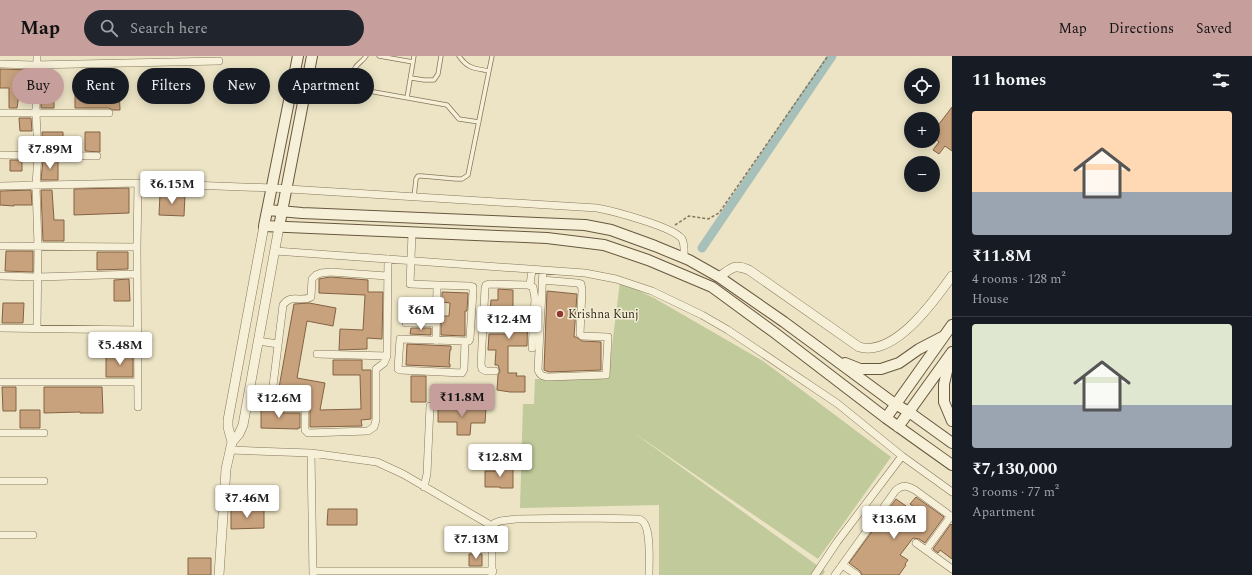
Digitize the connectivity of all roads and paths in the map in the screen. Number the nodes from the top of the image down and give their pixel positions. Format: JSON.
{"nodes":[{"id":1,"x":37,"y":56,"type":"edge"},
{"id":2,"x":298,"y":56,"type":"edge"},
{"id":3,"x":312,"y":56,"type":"edge"},
{"id":4,"x":366,"y":56,"type":"edge"},
{"id":5,"x":379,"y":56,"type":"edge"},
{"id":6,"x":414,"y":56,"type":"edge"},
{"id":7,"x":441,"y":56,"type":"edge"},
{"id":8,"x":459,"y":56,"type":"edge"},
{"id":9,"x":492,"y":56,"type":"edge"},
{"id":10,"x":828,"y":56,"type":"edge"},
{"id":11,"x":219,"y":61,"type":"dead end"},
{"id":12,"x":414,"y":62,"type":"junction"},
{"id":13,"x":0,"y":64,"type":"edge"},
{"id":14,"x":37,"y":64,"type":"junction"},
{"id":15,"x":489,"y":70,"type":"junction"},
{"id":16,"x":411,"y":78,"type":"junction"},
{"id":17,"x":407,"y":98,"type":"junction"},
{"id":18,"x":0,"y":113,"type":"edge"},
{"id":19,"x":36,"y":113,"type":"junction"},
{"id":20,"x":109,"y":113,"type":"dead end"},
{"id":21,"x":479,"y":122,"type":"junction"},
{"id":22,"x":0,"y":154,"type":"edge"},
{"id":23,"x":38,"y":154,"type":"junction"},
{"id":24,"x":97,"y":156,"type":"dead end"},
{"id":25,"x":138,"y":183,"type":"junction"},
{"id":26,"x":0,"y":186,"type":"edge"},
{"id":27,"x":36,"y":186,"type":"junction"},
{"id":28,"x":272,"y":188,"type":"junction"},
{"id":29,"x":286,"y":189,"type":"junction"},
{"id":30,"x":414,"y":197,"type":"junction"},
{"id":31,"x":268,"y":210,"type":"junction"},
{"id":32,"x":281,"y":211,"type":"junction"},
{"id":33,"x":264,"y":226,"type":"junction"},
{"id":34,"x":674,"y":226,"type":"dead end"},
{"id":35,"x":279,"y":227,"type":"junction"},
{"id":36,"x":412,"y":233,"type":"junction"},
{"id":37,"x":0,"y":246,"type":"edge"},
{"id":38,"x":38,"y":246,"type":"junction"},
{"id":39,"x":137,"y":247,"type":"junction"},
{"id":40,"x":275,"y":251,"type":"junction"},
{"id":41,"x":684,"y":258,"type":"junction"},
{"id":42,"x":388,"y":259,"type":"junction"},
{"id":43,"x":411,"y":261,"type":"junction"},
{"id":44,"x":532,"y":270,"type":"junction"},
{"id":45,"x":543,"y":270,"type":"junction"},
{"id":46,"x":137,"y":274,"type":"junction"},
{"id":47,"x":0,"y":276,"type":"edge"},
{"id":48,"x":387,"y":276,"type":"junction"},
{"id":49,"x":952,"y":276,"type":"edge"},
{"id":50,"x":38,"y":277,"type":"junction"},
{"id":51,"x":719,"y":277,"type":"junction"},
{"id":52,"x":542,"y":280,"type":"junction"},
{"id":53,"x":530,"y":285,"type":"junction"},
{"id":54,"x":437,"y":286,"type":"junction"},
{"id":55,"x":406,"y":323,"type":"dead end"},
{"id":56,"x":436,"y":323,"type":"junction"},
{"id":57,"x":952,"y":324,"type":"edge"},
{"id":58,"x":0,"y":328,"type":"edge"},
{"id":59,"x":37,"y":328,"type":"junction"},
{"id":60,"x":138,"y":330,"type":"junction"},
{"id":61,"x":944,"y":336,"type":"junction"},
{"id":62,"x":258,"y":341,"type":"junction"},
{"id":63,"x":436,"y":341,"type":"junction"},
{"id":64,"x":465,"y":341,"type":"junction"},
{"id":65,"x":278,"y":344,"type":"junction"},
{"id":66,"x":532,"y":348,"type":"dead end"},
{"id":67,"x":951,"y":353,"type":"edge"},
{"id":68,"x":317,"y":354,"type":"dead end"},
{"id":69,"x":387,"y":356,"type":"junction"},
{"id":70,"x":835,"y":360,"type":"junction"},
{"id":71,"x":495,"y":371,"type":"dead end"},
{"id":72,"x":0,"y":382,"type":"edge"},
{"id":73,"x":138,"y":382,"type":"junction"},
{"id":74,"x":895,"y":404,"type":"junction"},
{"id":75,"x":430,"y":406,"type":"dead end"},
{"id":76,"x":138,"y":407,"type":"dead end"},
{"id":77,"x":909,"y":412,"type":"junction"},
{"id":78,"x":886,"y":418,"type":"junction"},
{"id":79,"x":952,"y":421,"type":"edge"},
{"id":80,"x":898,"y":427,"type":"junction"},
{"id":81,"x":0,"y":433,"type":"edge"},
{"id":82,"x":44,"y":433,"type":"dead end"},
{"id":83,"x":952,"y":443,"type":"edge"},
{"id":84,"x":231,"y":446,"type":"junction"},
{"id":85,"x":311,"y":453,"type":"junction"},
{"id":86,"x":902,"y":456,"type":"junction"},
{"id":87,"x":952,"y":465,"type":"edge"},
{"id":88,"x":0,"y":481,"type":"edge"},
{"id":89,"x":44,"y":481,"type":"dead end"},
{"id":90,"x":424,"y":487,"type":"junction"},
{"id":91,"x":952,"y":492,"type":"edge"},
{"id":92,"x":951,"y":517,"type":"edge"},
{"id":93,"x":492,"y":526,"type":"junction"},
{"id":94,"x":0,"y":535,"type":"edge"},
{"id":95,"x":33,"y":535,"type":"dead end"},
{"id":96,"x":916,"y":543,"type":"dead end"},
{"id":97,"x":926,"y":550,"type":"junction"},
{"id":98,"x":842,"y":565,"type":"junction"},
{"id":99,"x":952,"y":569,"type":"edge"},
{"id":100,"x":313,"y":573,"type":"edge"},
{"id":101,"x":492,"y":573,"type":"edge"},
{"id":102,"x":219,"y":575,"type":"edge"},
{"id":103,"x":649,"y":575,"type":"edge"},
{"id":104,"x":815,"y":575,"type":"edge"},
{"id":105,"x":835,"y":575,"type":"edge"},
{"id":106,"x":857,"y":575,"type":"edge"}],
"edges":[{"from":1,"to":14,"type":"street"},
{"from":2,"to":28,"type":"main road"},
{"from":3,"to":29,"type":"main road"},
{"from":4,"to":17,"type":"lane"},
{"from":5,"to":12,"type":"lane"},
{"from":6,"to":12,"type":"lane"},
{"from":7,"to":16,"type":"lane"},
{"from":8,"to":15,"type":"lane"},
{"from":9,"to":15,"type":"lane"},
{"from":10,"to":34,"type":"path"},
{"from":11,"to":14,"type":"street"},
{"from":12,"to":16,"type":"lane"},
{"from":13,"to":14,"type":"street"},
{"from":14,"to":19,"type":"street"},
{"from":15,"to":21,"type":"lane"},
{"from":16,"to":17,"type":"lane"},
{"from":17,"to":21,"type":"lane"},
{"from":18,"to":19,"type":"street"},
{"from":19,"to":20,"type":"street"},
{"from":19,"to":23,"type":"street"},
{"from":21,"to":30,"type":"lane"},
{"from":22,"to":23,"type":"street"},
{"from":23,"to":24,"type":"street"},
{"from":23,"to":27,"type":"street"},
{"from":25,"to":27,"type":"street"},
{"from":25,"to":28,"type":"street"},
{"from":25,"to":39,"type":"street"},
{"from":26,"to":27,"type":"street"},
{"from":27,"to":38,"type":"street"},
{"from":28,"to":29,"type":"street"},
{"from":28,"to":31,"type":"main road"},
{"from":29,"to":30,"type":"street"},
{"from":29,"to":32,"type":"main road"},
{"from":30,"to":41,"type":"street"},
{"from":31,"to":32,"type":"main road"},
{"from":31,"to":33,"type":"main road"},
{"from":32,"to":35,"type":"main road"},
{"from":32,"to":41,"type":"main road"},
{"from":33,"to":35,"type":"main road"},
{"from":33,"to":84,"type":"street"},
{"from":35,"to":36,"type":"main road"},
{"from":35,"to":40,"type":"street"},
{"from":36,"to":43,"type":"street"},
{"from":36,"to":78,"type":"main road"},
{"from":37,"to":38,"type":"street"},
{"from":38,"to":39,"type":"street"},
{"from":38,"to":50,"type":"street"},
{"from":39,"to":46,"type":"street"},
{"from":40,"to":42,"type":"street"},
{"from":40,"to":62,"type":"street"},
{"from":41,"to":51,"type":"main road"},
{"from":42,"to":43,"type":"street"},
{"from":42,"to":48,"type":"street"},
{"from":43,"to":44,"type":"street"},
{"from":43,"to":54,"type":"street"},
{"from":44,"to":45,"type":"street"},
{"from":44,"to":53,"type":"street"},
{"from":45,"to":52,"type":"street"},
{"from":45,"to":86,"type":"street"},
{"from":46,"to":50,"type":"street"},
{"from":46,"to":60,"type":"street"},
{"from":47,"to":50,"type":"street"},
{"from":48,"to":65,"type":"street"},
{"from":48,"to":69,"type":"street"},
{"from":49,"to":51,"type":"street"},
{"from":50,"to":59,"type":"street"},
{"from":51,"to":70,"type":"main road"},
{"from":52,"to":52,"type":"street"},
{"from":53,"to":66,"type":"street"},
{"from":53,"to":71,"type":"street"},
{"from":54,"to":56,"type":"street"},
{"from":54,"to":64,"type":"street"},
{"from":55,"to":56,"type":"street"},
{"from":56,"to":63,"type":"street"},
{"from":57,"to":61,"type":"main road"},
{"from":58,"to":59,"type":"street"},
{"from":59,"to":60,"type":"street"},
{"from":60,"to":73,"type":"street"},
{"from":61,"to":70,"type":"main road"},
{"from":61,"to":74,"type":"main road"},
{"from":62,"to":65,"type":"street"},
{"from":62,"to":84,"type":"street"},
{"from":63,"to":64,"type":"street"},
{"from":63,"to":64,"type":"street"},
{"from":65,"to":69,"type":"street"},
{"from":67,"to":77,"type":"main road"},
{"from":67,"to":79,"type":"main road"},
{"from":68,"to":69,"type":"street"},
{"from":70,"to":74,"type":"main road"},
{"from":72,"to":73,"type":"street"},
{"from":73,"to":76,"type":"street"},
{"from":74,"to":77,"type":"main road"},
{"from":74,"to":78,"type":"main road"},
{"from":75,"to":90,"type":"street"},
{"from":77,"to":80,"type":"main road"},
{"from":77,"to":83,"type":"main road"},
{"from":78,"to":80,"type":"main road"},
{"from":80,"to":87,"type":"main road"},
{"from":81,"to":82,"type":"street"},
{"from":84,"to":85,"type":"street"},
{"from":84,"to":102,"type":"street"},
{"from":85,"to":90,"type":"street"},
{"from":85,"to":100,"type":"street"},
{"from":86,"to":91,"type":"street"},
{"from":86,"to":104,"type":"street"},
{"from":88,"to":89,"type":"street"},
{"from":90,"to":93,"type":"street"},
{"from":92,"to":97,"type":"street"},
{"from":92,"to":98,"type":"street"},
{"from":93,"to":101,"type":"street"},
{"from":93,"to":103,"type":"street"},
{"from":94,"to":95,"type":"street"},
{"from":96,"to":97,"type":"street"},
{"from":97,"to":99,"type":"street"},
{"from":98,"to":105,"type":"street"},
{"from":98,"to":106,"type":"street"},
{"from":100,"to":101,"type":"street"}]}
